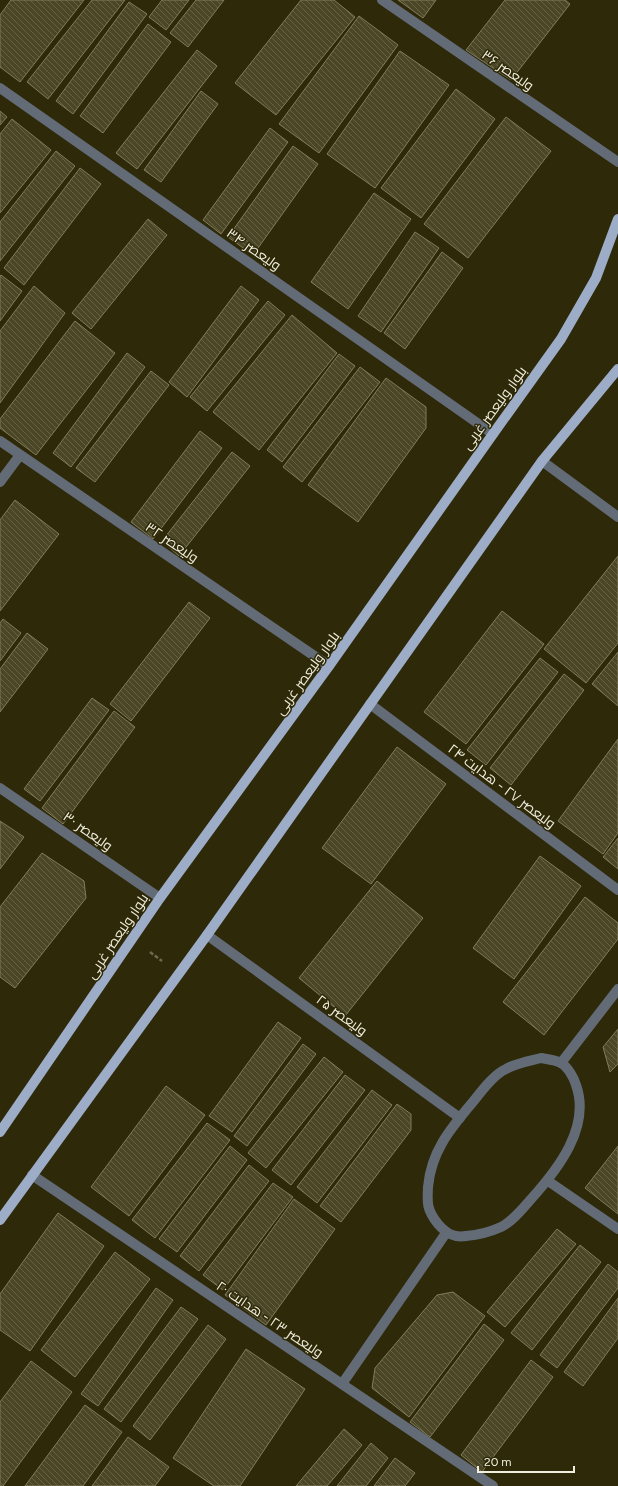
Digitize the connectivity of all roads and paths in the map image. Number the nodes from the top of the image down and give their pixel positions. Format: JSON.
{"nodes":[{"id":1,"x":382,"y":0,"type":"edge"},
{"id":2,"x":0,"y":88,"type":"edge"},
{"id":3,"x":618,"y":162,"type":"edge"},
{"id":4,"x":618,"y":219,"type":"edge"},
{"id":5,"x":618,"y":232,"type":"edge"},
{"id":6,"x":618,"y":241,"type":"edge"},
{"id":7,"x":618,"y":369,"type":"edge"},
{"id":8,"x":493,"y":434,"type":"junction"},
{"id":9,"x":0,"y":441,"type":"edge"},
{"id":10,"x":20,"y":455,"type":"junction"},
{"id":11,"x":542,"y":461,"type":"junction"},
{"id":12,"x":0,"y":482,"type":"edge"},
{"id":13,"x":618,"y":517,"type":"edge"},
{"id":14,"x":329,"y":666,"type":"junction"},
{"id":15,"x":370,"y":704,"type":"junction"},
{"id":16,"x":0,"y":788,"type":"edge"},
{"id":17,"x":618,"y":890,"type":"edge"},
{"id":18,"x":160,"y":898,"type":"junction"},
{"id":19,"x":207,"y":935,"type":"junction"},
{"id":20,"x":131,"y":940,"type":"junction"},
{"id":21,"x":179,"y":972,"type":"junction"},
{"id":22,"x":618,"y":989,"type":"edge"},
{"id":23,"x":561,"y":1063,"type":"junction"},
{"id":24,"x":460,"y":1118,"type":"junction"},
{"id":25,"x":0,"y":1132,"type":"edge"},
{"id":26,"x":32,"y":1175,"type":"junction"},
{"id":27,"x":548,"y":1181,"type":"junction"},
{"id":28,"x":0,"y":1220,"type":"edge"},
{"id":29,"x":618,"y":1229,"type":"edge"},
{"id":30,"x":446,"y":1233,"type":"junction"},
{"id":31,"x":342,"y":1384,"type":"junction"},
{"id":32,"x":493,"y":1486,"type":"edge"}],
"edges":[{"from":1,"to":3,"type":"street","name":"ولیعصر ۳۶"},
{"from":2,"to":8,"type":"street","name":"ولیعصر ۳۴"},
{"from":4,"to":8,"type":"main road","name":"بلوار ولیعصر غربی"},
{"from":5,"to":6,"type":"main road"},
{"from":7,"to":11,"type":"main road"},
{"from":8,"to":14,"type":"main road","name":"بلوار ولیعصر غربی"},
{"from":9,"to":10,"type":"street","name":"ولیعصر ۳۲"},
{"from":10,"to":12,"type":"street"},
{"from":10,"to":14,"type":"street","name":"ولیعصر ۳۲"},
{"from":11,"to":13,"type":"street"},
{"from":11,"to":15,"type":"main road"},
{"from":14,"to":18,"type":"main road","name":"بلوار ولیعصر غربی"},
{"from":15,"to":17,"type":"street","name":"ولیعصر ۲۷ - هدایت ۲۴"},
{"from":15,"to":19,"type":"main road"},
{"from":16,"to":18,"type":"street","name":"ولیعصر ۳۰"},
{"from":18,"to":20,"type":"main road","name":"بلوار ولیعصر غربی"},
{"from":19,"to":21,"type":"main road"},
{"from":19,"to":24,"type":"street","name":"ولیعصر ۲۵"},
{"from":20,"to":21,"type":"path"},
{"from":20,"to":25,"type":"main road","name":"بلوار ولیعصر غربی"},
{"from":21,"to":26,"type":"main road"},
{"from":22,"to":23,"type":"street"},
{"from":23,"to":24,"type":"street"},
{"from":23,"to":27,"type":"street"},
{"from":24,"to":30,"type":"street"},
{"from":26,"to":28,"type":"main road"},
{"from":26,"to":31,"type":"street","name":"ولیعصر ۲۳ - هدایت ۲۰"},
{"from":27,"to":29,"type":"street"},
{"from":27,"to":30,"type":"street"},
{"from":30,"to":31,"type":"street"},
{"from":31,"to":32,"type":"street","name":"ولیعصر ۲۳ - هدایت ۲۰"}]}
